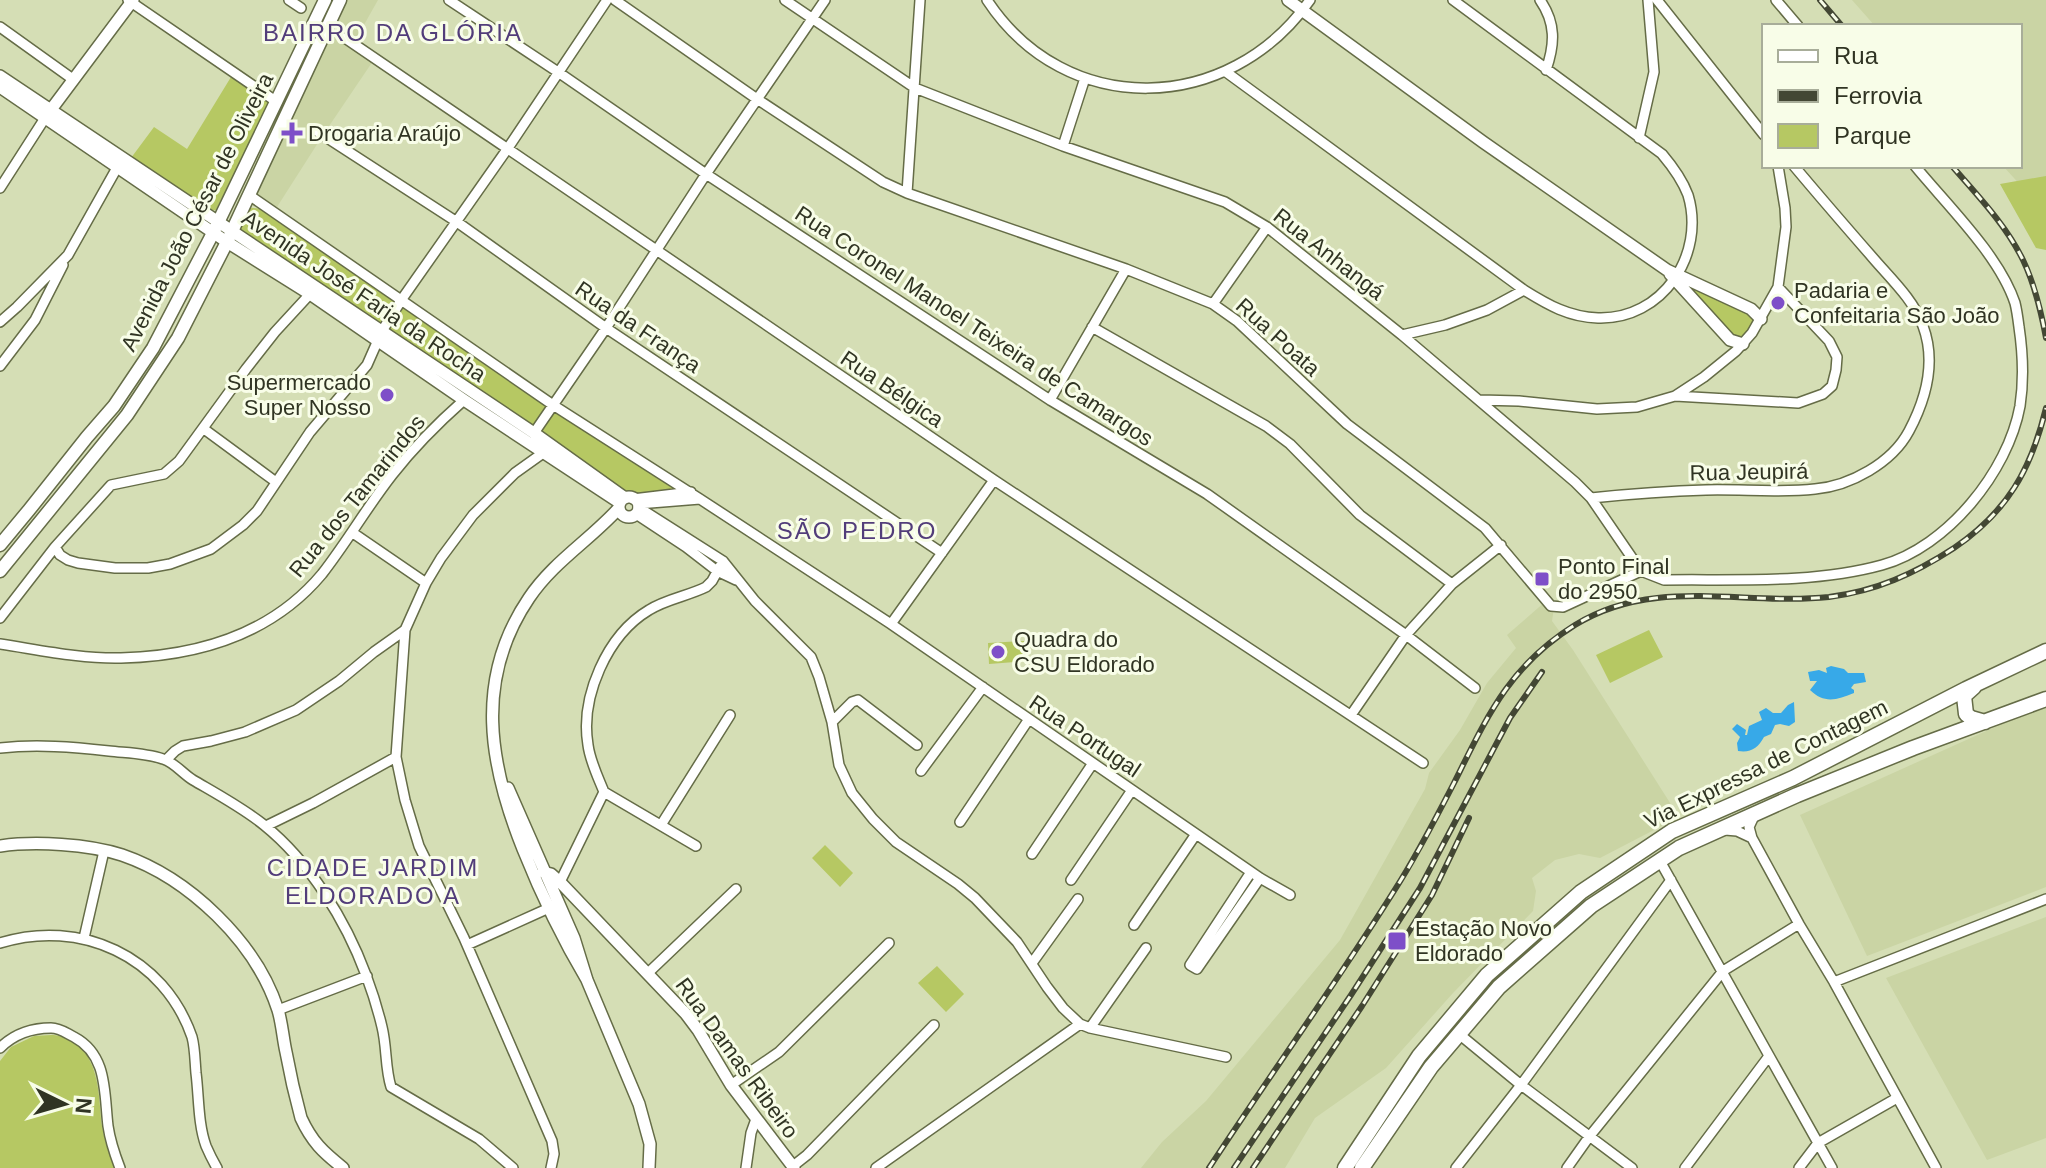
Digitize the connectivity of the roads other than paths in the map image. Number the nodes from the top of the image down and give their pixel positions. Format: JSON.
{"nodes":[{"id":1,"x":289,"y":0,"type":"edge"},
{"id":2,"x":325,"y":0,"type":"edge"},
{"id":3,"x":340,"y":0,"type":"edge"},
{"id":4,"x":449,"y":0,"type":"edge"},
{"id":5,"x":607,"y":0,"type":"edge"},
{"id":6,"x":615,"y":0,"type":"edge"},
{"id":7,"x":785,"y":0,"type":"edge"},
{"id":8,"x":825,"y":0,"type":"edge"},
{"id":9,"x":920,"y":0,"type":"edge"},
{"id":10,"x":987,"y":0,"type":"edge"},
{"id":11,"x":1288,"y":0,"type":"edge"},
{"id":12,"x":1310,"y":0,"type":"edge"},
{"id":13,"x":1453,"y":0,"type":"edge"},
{"id":14,"x":1540,"y":0,"type":"edge"},
{"id":15,"x":1648,"y":0,"type":"edge"},
{"id":16,"x":1657,"y":0,"type":"edge"},
{"id":17,"x":1776,"y":0,"type":"edge"},
{"id":18,"x":131,"y":1,"type":"edge"},
{"id":19,"x":301,"y":8,"type":"dead end"},
{"id":20,"x":1302,"y":11,"type":"junction"},
{"id":21,"x":813,"y":18,"type":"junction"},
{"id":22,"x":1796,"y":24,"type":"edge"},
{"id":23,"x":0,"y":27,"type":"edge"},
{"id":24,"x":345,"y":38,"type":"dead end"},
{"id":25,"x":1546,"y":70,"type":"junction"},
{"id":26,"x":558,"y":72,"type":"junction"},
{"id":27,"x":1226,"y":72,"type":"junction"},
{"id":28,"x":0,"y":76,"type":"edge"},
{"id":29,"x":1085,"y":78,"type":"junction"},
{"id":30,"x":74,"y":80,"type":"junction"},
{"id":31,"x":0,"y":87,"type":"edge"},
{"id":32,"x":915,"y":88,"type":"junction"},
{"id":33,"x":757,"y":99,"type":"junction"},
{"id":34,"x":277,"y":102,"type":"junction"},
{"id":35,"x":48,"y":113,"type":"junction"},
{"id":36,"x":315,"y":130,"type":"dead end"},
{"id":37,"x":1762,"y":132,"type":"edge"},
{"id":38,"x":1639,"y":138,"type":"junction"},
{"id":39,"x":1063,"y":146,"type":"junction"},
{"id":40,"x":508,"y":148,"type":"junction"},
{"id":41,"x":118,"y":166,"type":"junction"},
{"id":42,"x":1778,"y":168,"type":"edge"},
{"id":43,"x":1796,"y":168,"type":"edge"},
{"id":44,"x":1917,"y":168,"type":"edge"},
{"id":45,"x":706,"y":174,"type":"junction"},
{"id":46,"x":0,"y":188,"type":"edge"},
{"id":47,"x":907,"y":193,"type":"junction"},
{"id":48,"x":249,"y":195,"type":"junction"},
{"id":49,"x":457,"y":222,"type":"junction"},
{"id":50,"x":1267,"y":227,"type":"junction"},
{"id":51,"x":216,"y":228,"type":"junction"},
{"id":52,"x":229,"y":237,"type":"junction"},
{"id":53,"x":656,"y":251,"type":"junction"},
{"id":54,"x":68,"y":255,"type":"junction"},
{"id":55,"x":1126,"y":269,"type":"junction"},
{"id":56,"x":1673,"y":275,"type":"junction"},
{"id":57,"x":1778,"y":287,"type":"junction"},
{"id":58,"x":1524,"y":290,"type":"junction"},
{"id":59,"x":310,"y":294,"type":"junction"},
{"id":60,"x":402,"y":299,"type":"junction"},
{"id":61,"x":1213,"y":304,"type":"junction"},
{"id":62,"x":17,"y":307,"type":"junction"},
{"id":63,"x":1761,"y":319,"type":"junction"},
{"id":64,"x":35,"y":320,"type":"junction"},
{"id":65,"x":0,"y":322,"type":"edge"},
{"id":66,"x":1092,"y":327,"type":"junction"},
{"id":67,"x":606,"y":328,"type":"junction"},
{"id":68,"x":1402,"y":335,"type":"junction"},
{"id":69,"x":380,"y":336,"type":"junction"},
{"id":70,"x":1743,"y":344,"type":"junction"},
{"id":71,"x":0,"y":366,"type":"edge"},
{"id":72,"x":1675,"y":396,"type":"junction"},
{"id":73,"x":464,"y":400,"type":"junction"},
{"id":74,"x":1050,"y":400,"type":"junction"},
{"id":75,"x":1480,"y":400,"type":"junction"},
{"id":76,"x":553,"y":405,"type":"junction"},
{"id":77,"x":204,"y":429,"type":"junction"},
{"id":78,"x":534,"y":433,"type":"junction"},
{"id":79,"x":543,"y":453,"type":"junction"},
{"id":80,"x":994,"y":480,"type":"junction"},
{"id":81,"x":276,"y":482,"type":"junction"},
{"id":82,"x":691,"y":492,"type":"junction"},
{"id":83,"x":1591,"y":498,"type":"junction"},
{"id":84,"x":700,"y":499,"type":"junction"},
{"id":85,"x":630,"y":506,"type":"junction"},
{"id":86,"x":0,"y":524,"type":"edge"},
{"id":87,"x":11,"y":533,"type":"junction"},
{"id":88,"x":353,"y":533,"type":"junction"},
{"id":89,"x":0,"y":545,"type":"edge"},
{"id":90,"x":1501,"y":545,"type":"junction"},
{"id":91,"x":55,"y":547,"type":"junction"},
{"id":92,"x":942,"y":553,"type":"junction"},
{"id":93,"x":723,"y":561,"type":"junction"},
{"id":94,"x":0,"y":571,"type":"edge"},
{"id":95,"x":717,"y":571,"type":"junction"},
{"id":96,"x":1641,"y":571,"type":"junction"},
{"id":97,"x":738,"y":581,"type":"junction"},
{"id":98,"x":426,"y":583,"type":"junction"},
{"id":99,"x":1452,"y":584,"type":"junction"},
{"id":100,"x":0,"y":618,"type":"edge"},
{"id":101,"x":891,"y":624,"type":"junction"},
{"id":102,"x":405,"y":630,"type":"junction"},
{"id":103,"x":1406,"y":635,"type":"junction"},
{"id":104,"x":0,"y":644,"type":"edge"},
{"id":105,"x":2046,"y":651,"type":"edge"},
{"id":106,"x":1977,"y":684,"type":"junction"},
{"id":107,"x":983,"y":687,"type":"junction"},
{"id":108,"x":1475,"y":688,"type":"dead end"},
{"id":109,"x":2046,"y":699,"type":"edge"},
{"id":110,"x":730,"y":715,"type":"dead end"},
{"id":111,"x":1351,"y":715,"type":"junction"},
{"id":112,"x":1029,"y":719,"type":"junction"},
{"id":113,"x":832,"y":722,"type":"junction"},
{"id":114,"x":1985,"y":722,"type":"junction"},
{"id":115,"x":917,"y":745,"type":"dead end"},
{"id":116,"x":0,"y":748,"type":"edge"},
{"id":117,"x":396,"y":757,"type":"junction"},
{"id":118,"x":167,"y":759,"type":"junction"},
{"id":119,"x":1093,"y":763,"type":"junction"},
{"id":120,"x":1423,"y":763,"type":"dead end"},
{"id":121,"x":497,"y":764,"type":"junction"},
{"id":122,"x":921,"y":771,"type":"dead end"},
{"id":123,"x":1132,"y":790,"type":"junction"},
{"id":124,"x":604,"y":792,"type":"junction"},
{"id":125,"x":1755,"y":814,"type":"junction"},
{"id":126,"x":960,"y":822,"type":"dead end"},
{"id":127,"x":661,"y":825,"type":"junction"},
{"id":128,"x":266,"y":826,"type":"junction"},
{"id":129,"x":1721,"y":830,"type":"junction"},
{"id":130,"x":1196,"y":834,"type":"junction"},
{"id":131,"x":1752,"y":838,"type":"junction"},
{"id":132,"x":0,"y":846,"type":"edge"},
{"id":133,"x":696,"y":846,"type":"dead end"},
{"id":134,"x":523,"y":848,"type":"junction"},
{"id":135,"x":104,"y":851,"type":"junction"},
{"id":136,"x":1032,"y":854,"type":"dead end"},
{"id":137,"x":1660,"y":861,"type":"junction"},
{"id":138,"x":544,"y":871,"type":"junction"},
{"id":139,"x":1256,"y":875,"type":"junction"},
{"id":140,"x":1071,"y":880,"type":"dead end"},
{"id":141,"x":1671,"y":880,"type":"junction"},
{"id":142,"x":560,"y":882,"type":"junction"},
{"id":143,"x":736,"y":889,"type":"dead end"},
{"id":144,"x":1290,"y":895,"type":"dead end"},
{"id":145,"x":1078,"y":899,"type":"dead end"},
{"id":146,"x":2046,"y":899,"type":"edge"},
{"id":147,"x":549,"y":908,"type":"junction"},
{"id":148,"x":1799,"y":924,"type":"junction"},
{"id":149,"x":1134,"y":925,"type":"dead end"},
{"id":150,"x":84,"y":938,"type":"junction"},
{"id":151,"x":574,"y":938,"type":"junction"},
{"id":152,"x":0,"y":943,"type":"edge"},
{"id":153,"x":889,"y":943,"type":"dead end"},
{"id":154,"x":467,"y":945,"type":"junction"},
{"id":155,"x":1146,"y":948,"type":"dead end"},
{"id":156,"x":1032,"y":963,"type":"junction"},
{"id":157,"x":1723,"y":971,"type":"junction"},
{"id":158,"x":648,"y":973,"type":"junction"},
{"id":159,"x":367,"y":976,"type":"junction"},
{"id":160,"x":587,"y":980,"type":"junction"},
{"id":161,"x":1834,"y":982,"type":"junction"},
{"id":162,"x":278,"y":1010,"type":"junction"},
{"id":163,"x":1080,"y":1024,"type":"junction"},
{"id":164,"x":934,"y":1025,"type":"dead end"},
{"id":165,"x":1090,"y":1028,"type":"junction"},
{"id":166,"x":1459,"y":1034,"type":"junction"},
{"id":167,"x":0,"y":1048,"type":"edge"},
{"id":168,"x":1769,"y":1056,"type":"junction"},
{"id":169,"x":1226,"y":1057,"type":"dead end"},
{"id":170,"x":731,"y":1085,"type":"junction"},
{"id":171,"x":1521,"y":1085,"type":"junction"},
{"id":172,"x":1897,"y":1098,"type":"junction"},
{"id":173,"x":756,"y":1119,"type":"junction"},
{"id":174,"x":1589,"y":1137,"type":"junction"},
{"id":175,"x":1818,"y":1143,"type":"junction"},
{"id":176,"x":793,"y":1167,"type":"edge"},
{"id":177,"x":120,"y":1168,"type":"edge"},
{"id":178,"x":217,"y":1168,"type":"edge"},
{"id":179,"x":343,"y":1168,"type":"edge"},
{"id":180,"x":513,"y":1168,"type":"edge"},
{"id":181,"x":551,"y":1168,"type":"edge"},
{"id":182,"x":649,"y":1168,"type":"edge"},
{"id":183,"x":746,"y":1168,"type":"edge"},
{"id":184,"x":876,"y":1168,"type":"edge"},
{"id":185,"x":1345,"y":1168,"type":"edge"},
{"id":186,"x":1362,"y":1168,"type":"edge"},
{"id":187,"x":1456,"y":1168,"type":"edge"},
{"id":188,"x":1567,"y":1168,"type":"edge"},
{"id":189,"x":1632,"y":1168,"type":"edge"},
{"id":190,"x":1685,"y":1168,"type":"edge"},
{"id":191,"x":1799,"y":1168,"type":"edge"},
{"id":192,"x":1832,"y":1168,"type":"edge"},
{"id":193,"x":1936,"y":1168,"type":"edge"}],
"edges":[{"from":1,"to":19,"type":"street"},
{"from":2,"to":34,"type":"main road","name":"Avenida João César de Oliveira"},
{"from":3,"to":48,"type":"main road","name":"Avenida João César de Oliveira"},
{"from":4,"to":26,"type":"street","name":"Rua Coronel Manoel Teixeira de Camargos"},
{"from":5,"to":26,"type":"street"},
{"from":6,"to":33,"type":"street","name":"Rua Poata"},
{"from":7,"to":21,"type":"street","name":"Rua Anhangá"},
{"from":8,"to":21,"type":"street"},
{"from":9,"to":32,"type":"street"},
{"from":10,"to":29,"type":"street"},
{"from":11,"to":20,"type":"street"},
{"from":12,"to":20,"type":"street"},
{"from":13,"to":25,"type":"street"},
{"from":14,"to":25,"type":"street"},
{"from":15,"to":38,"type":"street"},
{"from":16,"to":37,"type":"street"},
{"from":17,"to":22,"type":"street"},
{"from":18,"to":30,"type":"street"},
{"from":18,"to":34,"type":"street"},
{"from":20,"to":27,"type":"street"},
{"from":20,"to":56,"type":"street"},
{"from":21,"to":32,"type":"street","name":"Rua Anhangá"},
{"from":21,"to":33,"type":"street"},
{"from":23,"to":30,"type":"street"},
{"from":24,"to":40,"type":"street","name":"Rua Bélgica"},
{"from":25,"to":38,"type":"street"},
{"from":26,"to":40,"type":"street"},
{"from":26,"to":45,"type":"street","name":"Rua Coronel Manoel Teixeira de Camargos"},
{"from":27,"to":29,"type":"street"},
{"from":27,"to":58,"type":"street"},
{"from":28,"to":35,"type":"street","name":"Avenida José Faria da Rocha"},
{"from":29,"to":39,"type":"street"},
{"from":30,"to":35,"type":"street"},
{"from":31,"to":35,"type":"street","name":"Avenida José Faria da Rocha"},
{"from":32,"to":39,"type":"street","name":"Rua Anhangá"},
{"from":32,"to":47,"type":"street"},
{"from":33,"to":45,"type":"street"},
{"from":33,"to":47,"type":"street","name":"Rua Poata"},
{"from":34,"to":51,"type":"main road","name":"Avenida João César de Oliveira"},
{"from":35,"to":41,"type":"street","name":"Avenida José Faria da Rocha"},
{"from":35,"to":46,"type":"street"},
{"from":35,"to":51,"type":"street","name":"Avenida José Faria da Rocha"},
{"from":36,"to":49,"type":"street","name":"Rua da França"},
{"from":38,"to":56,"type":"street"},
{"from":39,"to":50,"type":"street","name":"Rua Anhangá"},
{"from":40,"to":49,"type":"street"},
{"from":40,"to":53,"type":"street","name":"Rua Bélgica"},
{"from":41,"to":51,"type":"street","name":"Avenida José Faria da Rocha"},
{"from":41,"to":54,"type":"street"},
{"from":42,"to":57,"type":"street"},
{"from":43,"to":83,"type":"street","name":"Rua Jeupirá"},
{"from":44,"to":96,"type":"street"},
{"from":45,"to":53,"type":"street"},
{"from":45,"to":74,"type":"street","name":"Rua Coronel Manoel Teixeira de Camargos"},
{"from":47,"to":55,"type":"street","name":"Rua Poata"},
{"from":48,"to":52,"type":"main road","name":"Avenida João César de Oliveira"},
{"from":48,"to":60,"type":"street","name":"Rua Portugal"},
{"from":49,"to":60,"type":"street"},
{"from":49,"to":67,"type":"street","name":"Rua da França"},
{"from":50,"to":61,"type":"street"},
{"from":50,"to":68,"type":"street","name":"Rua Anhangá"},
{"from":51,"to":52,"type":"street","name":"Avenida José Faria da Rocha"},
{"from":51,"to":87,"type":"main road","name":"Avenida João César de Oliveira"},
{"from":52,"to":59,"type":"street","name":"Avenida José Faria da Rocha"},
{"from":52,"to":69,"type":"street","name":"Avenida José Faria da Rocha"},
{"from":52,"to":94,"type":"main road","name":"Avenida João César de Oliveira"},
{"from":53,"to":67,"type":"street"},
{"from":53,"to":80,"type":"street","name":"Rua Bélgica"},
{"from":54,"to":62,"type":"street"},
{"from":54,"to":64,"type":"street"},
{"from":55,"to":61,"type":"street","name":"Rua Poata"},
{"from":55,"to":66,"type":"street"},
{"from":56,"to":58,"type":"street"},
{"from":56,"to":63,"type":"street"},
{"from":56,"to":70,"type":"street"},
{"from":57,"to":63,"type":"street"},
{"from":57,"to":72,"type":"street"},
{"from":58,"to":68,"type":"street"},
{"from":59,"to":69,"type":"street","name":"Avenida José Faria da Rocha"},
{"from":59,"to":77,"type":"street"},
{"from":60,"to":69,"type":"street"},
{"from":60,"to":76,"type":"street","name":"Rua Portugal"},
{"from":61,"to":90,"type":"street","name":"Rua Poata"},
{"from":62,"to":64,"type":"street"},
{"from":62,"to":65,"type":"street"},
{"from":63,"to":70,"type":"street"},
{"from":64,"to":71,"type":"street"},
{"from":66,"to":74,"type":"street"},
{"from":66,"to":99,"type":"street"},
{"from":67,"to":76,"type":"street"},
{"from":67,"to":92,"type":"street","name":"Rua da França"},
{"from":68,"to":75,"type":"street","name":"Rua Anhangá"},
{"from":69,"to":73,"type":"street","name":"Avenida José Faria da Rocha"},
{"from":69,"to":78,"type":"street","name":"Avenida José Faria da Rocha"},
{"from":69,"to":81,"type":"street"},
{"from":70,"to":72,"type":"street"},
{"from":72,"to":75,"type":"street"},
{"from":73,"to":79,"type":"street","name":"Avenida José Faria da Rocha"},
{"from":73,"to":88,"type":"street","name":"Rua dos Tamarindos"},
{"from":74,"to":103,"type":"street","name":"Rua Coronel Manoel Teixeira de Camargos"},
{"from":75,"to":83,"type":"street","name":"Rua Anhangá"},
{"from":76,"to":78,"type":"street"},
{"from":76,"to":82,"type":"street","name":"Rua Portugal"},
{"from":77,"to":81,"type":"street"},
{"from":77,"to":91,"type":"street"},
{"from":78,"to":85,"type":"street","name":"Avenida José Faria da Rocha"},
{"from":79,"to":85,"type":"street","name":"Avenida José Faria da Rocha"},
{"from":79,"to":98,"type":"street"},
{"from":80,"to":92,"type":"street"},
{"from":80,"to":111,"type":"street","name":"Rua Bélgica"},
{"from":81,"to":91,"type":"street"},
{"from":82,"to":84,"type":"street","name":"Rua Portugal"},
{"from":82,"to":85,"type":"street"},
{"from":83,"to":96,"type":"street","name":"Rua Anhangá"},
{"from":84,"to":85,"type":"street"},
{"from":84,"to":101,"type":"street","name":"Rua Portugal"},
{"from":85,"to":93,"type":"street"},
{"from":85,"to":95,"type":"street"},
{"from":85,"to":121,"type":"street"},
{"from":86,"to":87,"type":"street"},
{"from":87,"to":89,"type":"main road","name":"Avenida João César de Oliveira"},
{"from":88,"to":98,"type":"street"},
{"from":88,"to":104,"type":"street","name":"Rua dos Tamarindos"},
{"from":90,"to":96,"type":"street","name":"Rua Poata"},
{"from":90,"to":99,"type":"street"},
{"from":91,"to":100,"type":"street"},
{"from":92,"to":101,"type":"street"},
{"from":93,"to":95,"type":"street"},
{"from":93,"to":97,"type":"street"},
{"from":95,"to":97,"type":"street"},
{"from":95,"to":124,"type":"street"},
{"from":97,"to":113,"type":"street"},
{"from":98,"to":102,"type":"street"},
{"from":99,"to":103,"type":"street"},
{"from":101,"to":107,"type":"street","name":"Rua Portugal"},
{"from":102,"to":117,"type":"street"},
{"from":102,"to":118,"type":"street"},
{"from":103,"to":108,"type":"street","name":"Rua Coronel Manoel Teixeira de Camargos"},
{"from":103,"to":111,"type":"street"},
{"from":105,"to":106,"type":"highway","name":"Via Expressa de Contagem"},
{"from":106,"to":114,"type":"highway"},
{"from":106,"to":185,"type":"highway","name":"Via Expressa de Contagem"},
{"from":107,"to":112,"type":"street","name":"Rua Portugal"},
{"from":107,"to":122,"type":"street"},
{"from":109,"to":114,"type":"highway","name":"Via Expressa de Contagem"},
{"from":110,"to":127,"type":"street"},
{"from":111,"to":120,"type":"street","name":"Rua Bélgica"},
{"from":112,"to":119,"type":"street","name":"Rua Portugal"},
{"from":112,"to":126,"type":"street"},
{"from":113,"to":115,"type":"street"},
{"from":113,"to":156,"type":"street"},
{"from":114,"to":125,"type":"highway","name":"Via Expressa de Contagem"},
{"from":116,"to":118,"type":"street"},
{"from":117,"to":128,"type":"street"},
{"from":117,"to":154,"type":"street"},
{"from":118,"to":128,"type":"street"},
{"from":119,"to":123,"type":"street","name":"Rua Portugal"},
{"from":119,"to":136,"type":"street"},
{"from":121,"to":134,"type":"street"},
{"from":121,"to":138,"type":"street"},
{"from":123,"to":130,"type":"street","name":"Rua Portugal"},
{"from":123,"to":140,"type":"street"},
{"from":124,"to":127,"type":"street"},
{"from":124,"to":142,"type":"street"},
{"from":125,"to":129,"type":"highway","name":"Via Expressa de Contagem"},
{"from":125,"to":131,"type":"street"},
{"from":127,"to":133,"type":"street"},
{"from":128,"to":159,"type":"street"},
{"from":129,"to":131,"type":"street"},
{"from":129,"to":137,"type":"highway","name":"Via Expressa de Contagem"},
{"from":130,"to":139,"type":"street","name":"Rua Portugal"},
{"from":130,"to":149,"type":"street"},
{"from":131,"to":148,"type":"street"},
{"from":132,"to":135,"type":"street"},
{"from":134,"to":138,"type":"street"},
{"from":134,"to":147,"type":"street"},
{"from":135,"to":150,"type":"street"},
{"from":135,"to":162,"type":"street"},
{"from":137,"to":141,"type":"street"},
{"from":137,"to":166,"type":"highway","name":"Via Expressa de Contagem"},
{"from":138,"to":142,"type":"street","name":"Rua Damas Ribeiro"},
{"from":138,"to":151,"type":"street"},
{"from":139,"to":139,"type":"street"},
{"from":139,"to":144,"type":"street","name":"Rua Portugal"},
{"from":141,"to":157,"type":"street"},
{"from":141,"to":171,"type":"street"},
{"from":142,"to":158,"type":"street","name":"Rua Damas Ribeiro"},
{"from":143,"to":158,"type":"street"},
{"from":145,"to":156,"type":"street"},
{"from":146,"to":161,"type":"street"},
{"from":147,"to":151,"type":"street"},
{"from":147,"to":154,"type":"street"},
{"from":147,"to":160,"type":"street"},
{"from":148,"to":157,"type":"street"},
{"from":148,"to":161,"type":"street"},
{"from":150,"to":152,"type":"street"},
{"from":150,"to":178,"type":"street"},
{"from":151,"to":160,"type":"street"},
{"from":153,"to":170,"type":"street"},
{"from":154,"to":181,"type":"street"},
{"from":155,"to":165,"type":"street"},
{"from":156,"to":163,"type":"street"},
{"from":157,"to":168,"type":"street"},
{"from":157,"to":174,"type":"street"},
{"from":158,"to":170,"type":"street","name":"Rua Damas Ribeiro"},
{"from":159,"to":162,"type":"street"},
{"from":159,"to":180,"type":"street"},
{"from":160,"to":182,"type":"street"},
{"from":161,"to":172,"type":"street"},
{"from":162,"to":179,"type":"street"},
{"from":163,"to":165,"type":"street"},
{"from":163,"to":184,"type":"street"},
{"from":164,"to":176,"type":"street"},
{"from":165,"to":169,"type":"street"},
{"from":166,"to":171,"type":"street"},
{"from":166,"to":186,"type":"highway","name":"Via Expressa de Contagem"},
{"from":167,"to":177,"type":"street"},
{"from":168,"to":175,"type":"street"},
{"from":168,"to":190,"type":"street"},
{"from":170,"to":173,"type":"street","name":"Rua Damas Ribeiro"},
{"from":171,"to":174,"type":"street"},
{"from":171,"to":187,"type":"street"},
{"from":172,"to":175,"type":"street"},
{"from":172,"to":193,"type":"street"},
{"from":173,"to":176,"type":"street","name":"Rua Damas Ribeiro"},
{"from":173,"to":183,"type":"street"},
{"from":174,"to":188,"type":"street"},
{"from":174,"to":189,"type":"street"},
{"from":175,"to":191,"type":"street"},
{"from":175,"to":192,"type":"street"}]}
